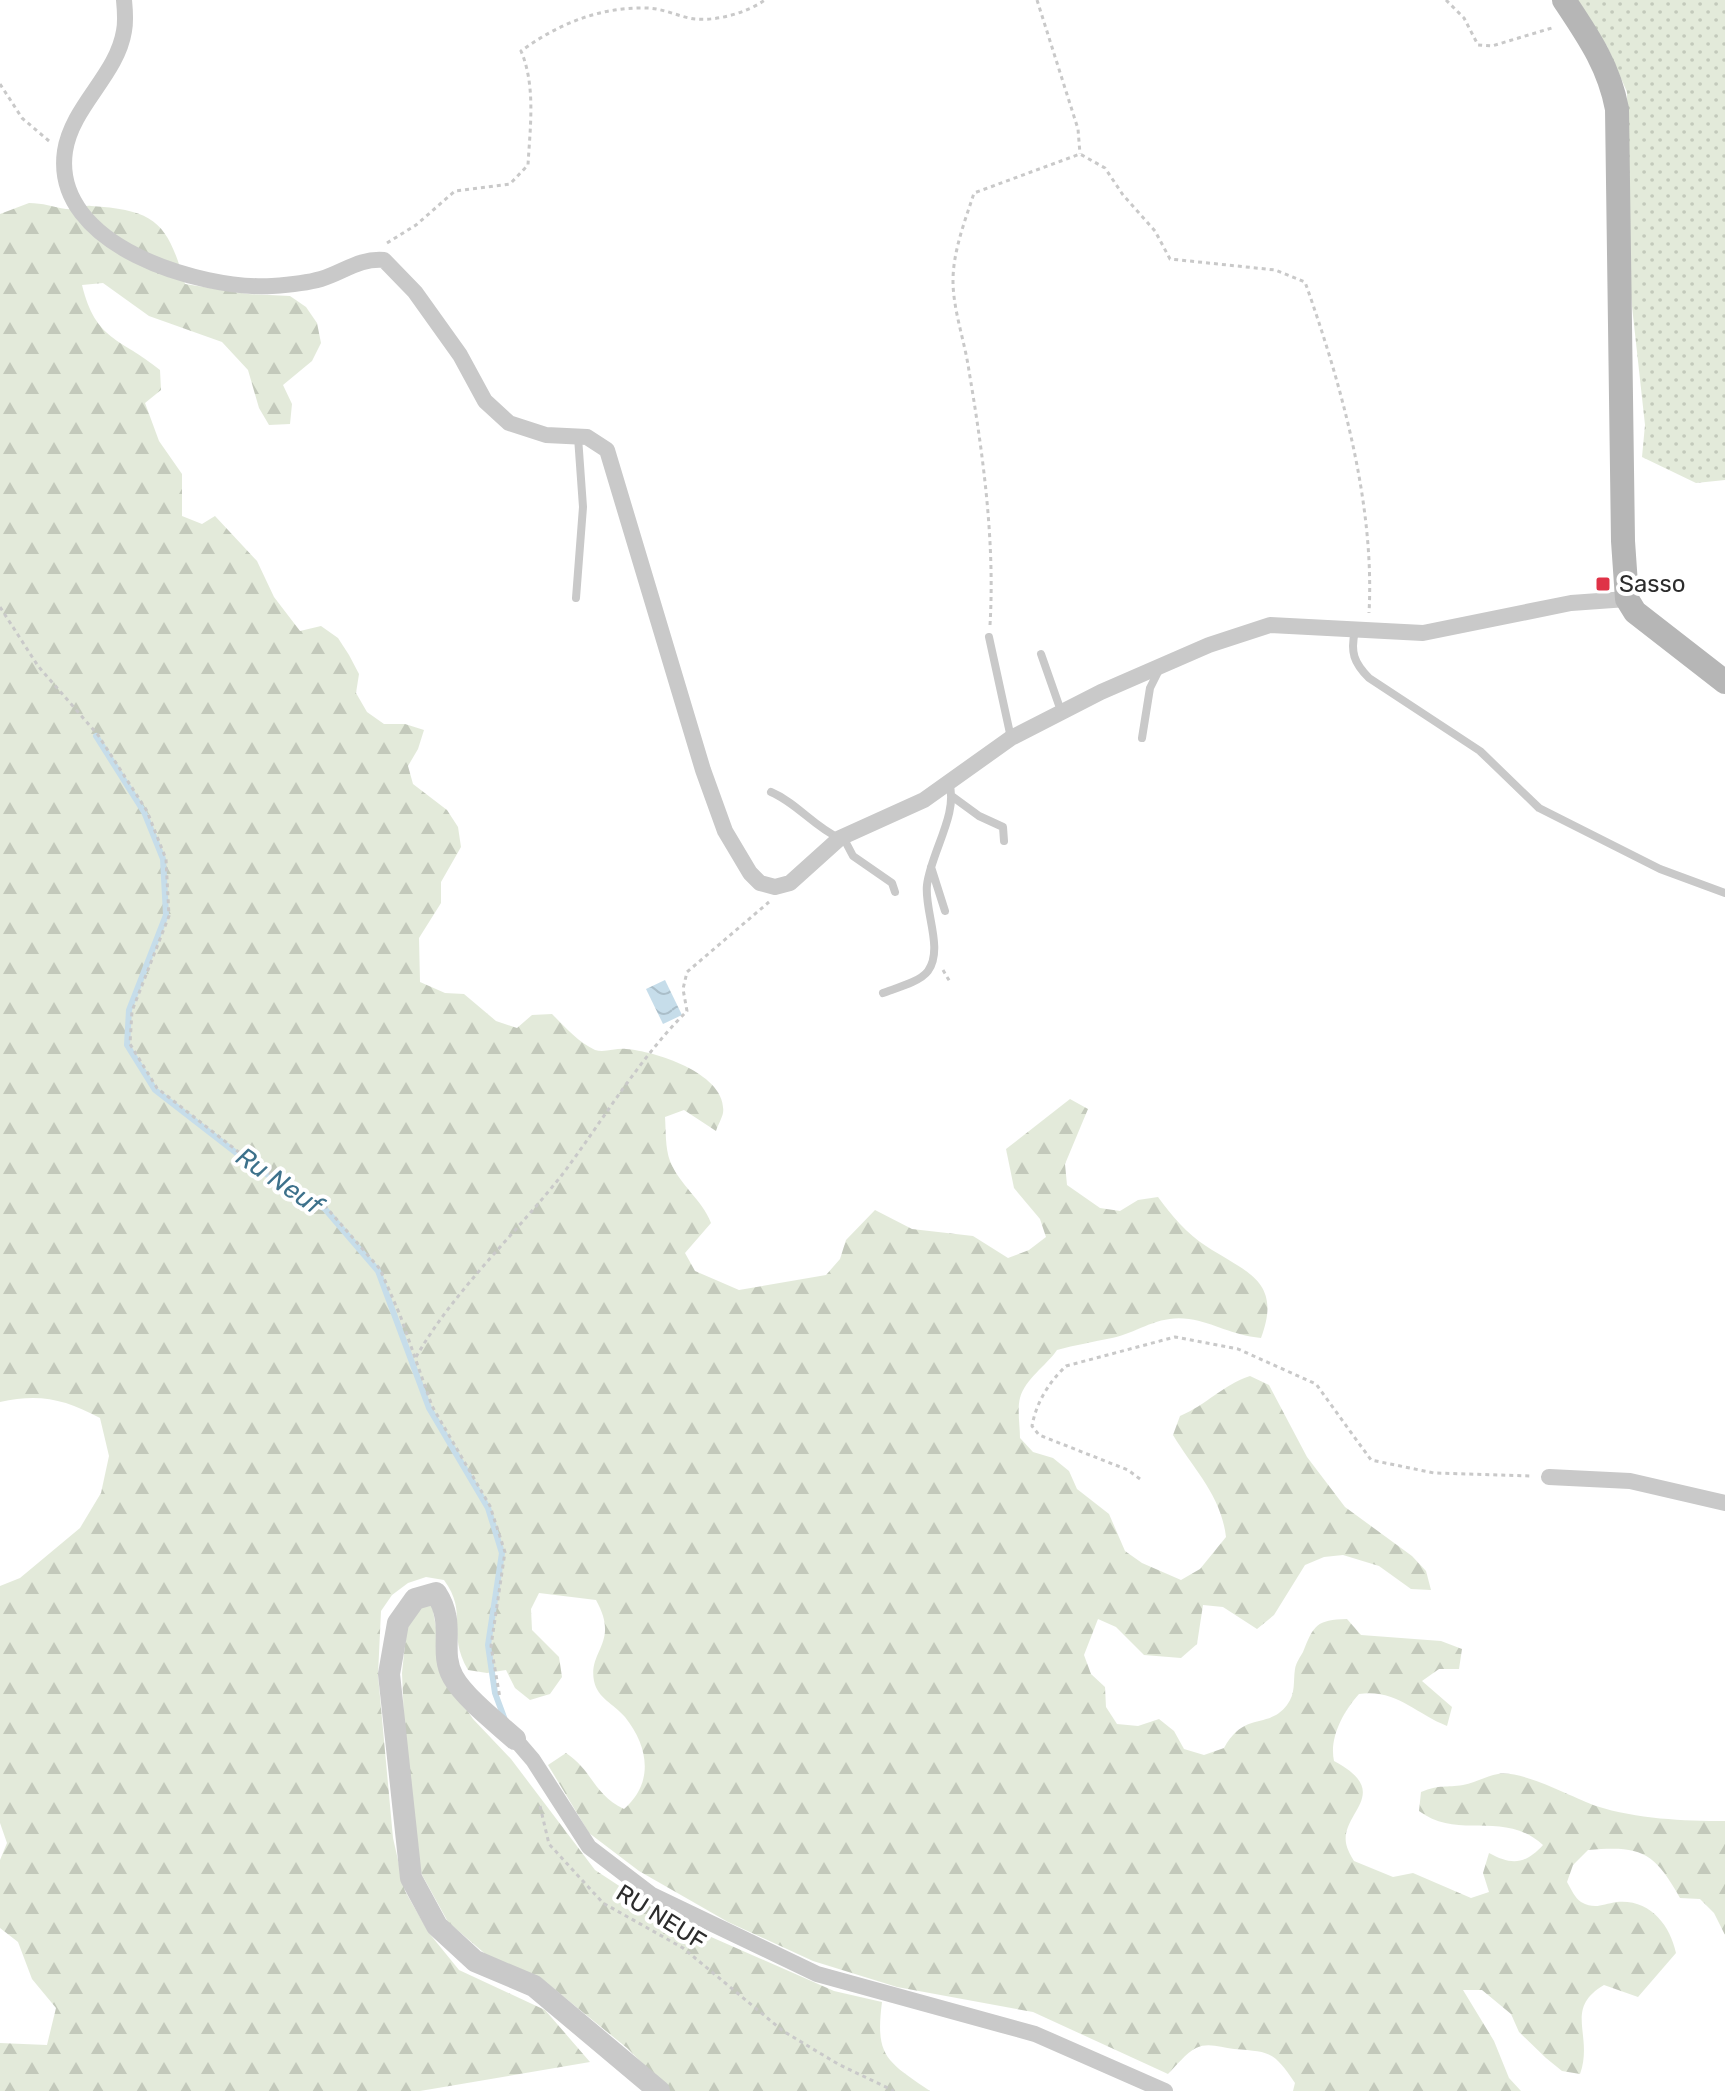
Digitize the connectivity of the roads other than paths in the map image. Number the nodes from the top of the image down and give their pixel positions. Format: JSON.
{"nodes":[{"id":1,"x":124,"y":0,"type":"edge"},
{"id":2,"x":1564,"y":0,"type":"edge"},
{"id":3,"x":578,"y":436,"type":"junction"},
{"id":4,"x":576,"y":598,"type":"dead end"},
{"id":5,"x":1627,"y":599,"type":"junction"},
{"id":6,"x":1362,"y":631,"type":"junction"},
{"id":7,"x":989,"y":637,"type":"road end"},
{"id":8,"x":1041,"y":654,"type":"dead end"},
{"id":9,"x":1161,"y":665,"type":"junction"},
{"id":10,"x":1725,"y":682,"type":"edge"},
{"id":11,"x":1061,"y":711,"type":"junction"},
{"id":12,"x":1011,"y":738,"type":"junction"},
{"id":13,"x":1142,"y":738,"type":"dead end"},
{"id":14,"x":951,"y":789,"type":"junction"},
{"id":15,"x":771,"y":792,"type":"dead end"},
{"id":16,"x":841,"y":837,"type":"junction"},
{"id":17,"x":1004,"y":841,"type":"dead end"},
{"id":18,"x":931,"y":866,"type":"junction"},
{"id":19,"x":895,"y":892,"type":"dead end"},
{"id":20,"x":1725,"y":893,"type":"edge"},
{"id":21,"x":945,"y":911,"type":"dead end"},
{"id":22,"x":883,"y":993,"type":"dead end"},
{"id":23,"x":1549,"y":1477,"type":"road end"},
{"id":24,"x":1725,"y":1503,"type":"edge"},
{"id":25,"x":515,"y":1739,"type":"joint"},
{"id":26,"x":659,"y":2091,"type":"edge"},
{"id":27,"x":1165,"y":2091,"type":"edge"}],
"edges":[{"from":1,"to":3,"type":"street"},
{"from":2,"to":5,"type":"main road"},
{"from":3,"to":4,"type":"lane"},
{"from":3,"to":16,"type":"street"},
{"from":5,"to":6,"type":"street"},
{"from":5,"to":10,"type":"main road"},
{"from":6,"to":9,"type":"street"},
{"from":6,"to":20,"type":"lane"},
{"from":7,"to":12,"type":"lane"},
{"from":8,"to":11,"type":"lane"},
{"from":9,"to":11,"type":"street"},
{"from":9,"to":13,"type":"lane"},
{"from":11,"to":12,"type":"street"},
{"from":12,"to":14,"type":"street"},
{"from":14,"to":16,"type":"street"},
{"from":14,"to":17,"type":"lane"},
{"from":14,"to":18,"type":"lane"},
{"from":15,"to":16,"type":"lane"},
{"from":16,"to":19,"type":"lane"},
{"from":18,"to":21,"type":"lane"},
{"from":18,"to":22,"type":"lane"},
{"from":23,"to":24,"type":"street"},
{"from":25,"to":26,"type":"street"},
{"from":25,"to":27,"type":"street"}]}
